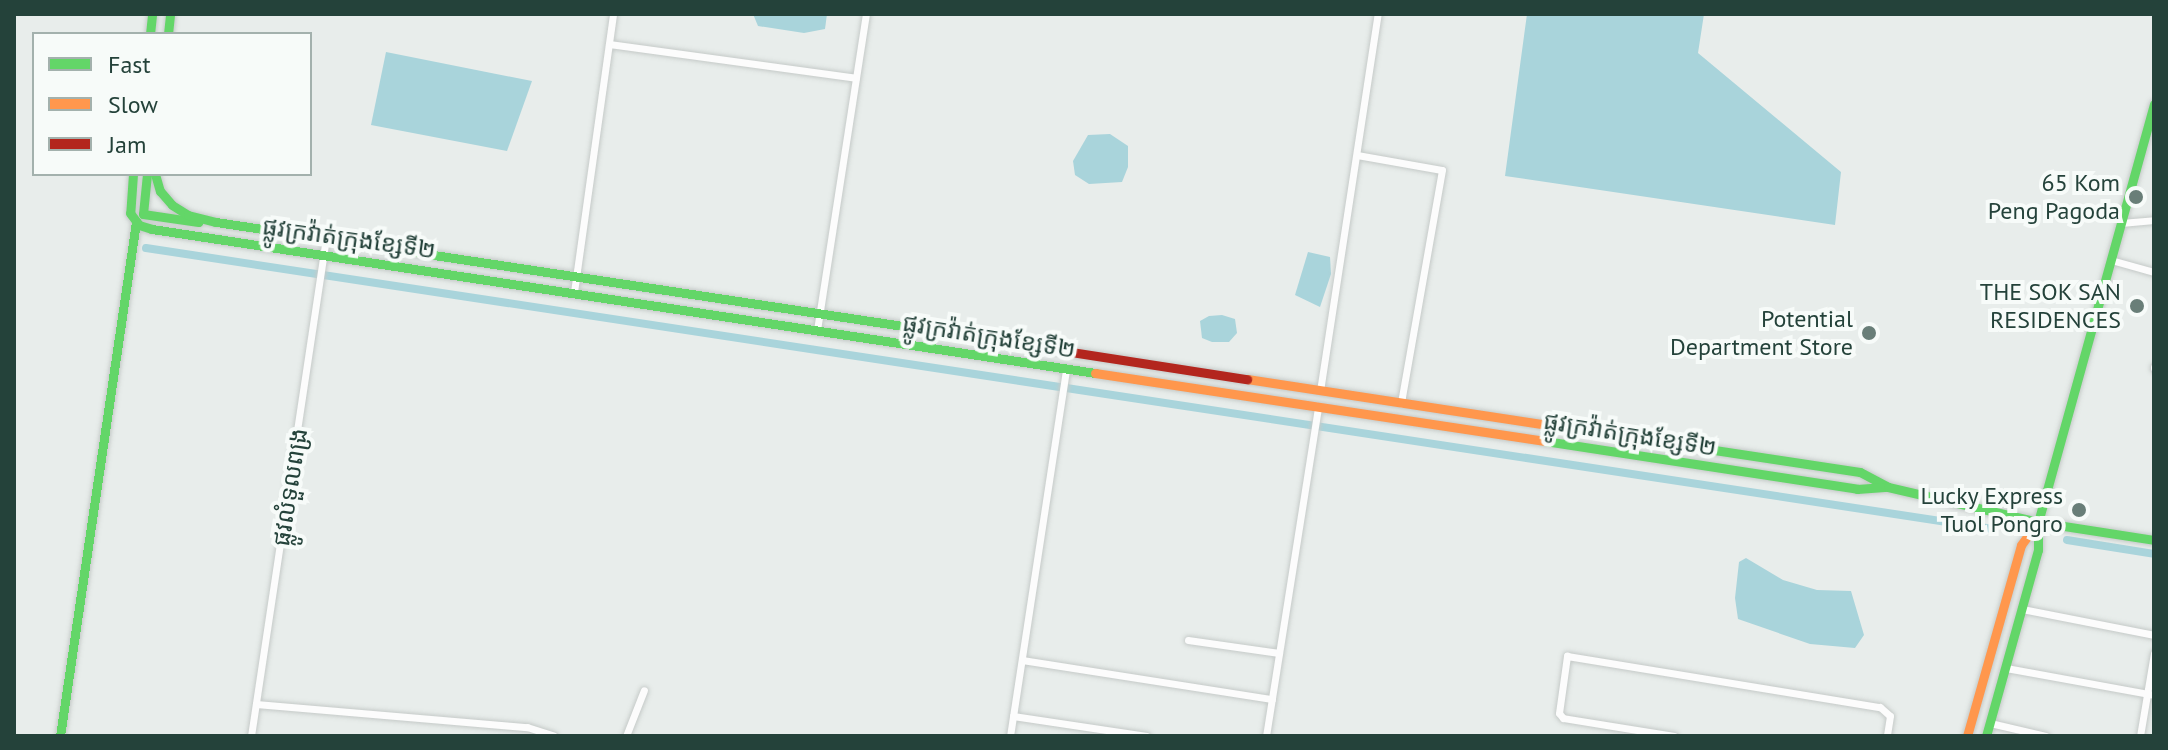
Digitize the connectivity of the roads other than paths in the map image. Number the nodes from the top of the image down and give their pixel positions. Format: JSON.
{"nodes":[{"id":1,"x":613,"y":14,"type":"edge"},
{"id":2,"x":866,"y":14,"type":"edge"},
{"id":3,"x":1378,"y":14,"type":"edge"},
{"id":4,"x":609,"y":44,"type":"junction"},
{"id":5,"x":856,"y":78,"type":"junction"},
{"id":6,"x":2154,"y":104,"type":"edge"},
{"id":7,"x":1357,"y":155,"type":"junction"},
{"id":8,"x":133,"y":176,"type":"edge"},
{"id":9,"x":147,"y":176,"type":"edge"},
{"id":10,"x":156,"y":176,"type":"edge"},
{"id":11,"x":139,"y":218,"type":"junction"},
{"id":12,"x":2154,"y":220,"type":"edge"},
{"id":13,"x":216,"y":222,"type":"junction"},
{"id":14,"x":2121,"y":223,"type":"junction"},
{"id":15,"x":326,"y":238,"type":"junction"},
{"id":16,"x":324,"y":255,"type":"junction"},
{"id":17,"x":2111,"y":260,"type":"junction"},
{"id":18,"x":2154,"y":272,"type":"edge"},
{"id":19,"x":577,"y":276,"type":"junction"},
{"id":20,"x":574,"y":292,"type":"junction"},
{"id":21,"x":820,"y":314,"type":"junction"},
{"id":22,"x":817,"y":330,"type":"junction"},
{"id":23,"x":1069,"y":352,"type":"junction"},
{"id":24,"x":1066,"y":372,"type":"junction"},
{"id":25,"x":1320,"y":391,"type":"junction"},
{"id":26,"x":1401,"y":403,"type":"junction"},
{"id":27,"x":1318,"y":406,"type":"junction"},
{"id":28,"x":1888,"y":487,"type":"junction"},
{"id":29,"x":2038,"y":522,"type":"junction"},
{"id":30,"x":2154,"y":540,"type":"edge"},
{"id":31,"x":2022,"y":609,"type":"junction"},
{"id":32,"x":2154,"y":635,"type":"edge"},
{"id":33,"x":1188,"y":640,"type":"dead end"},
{"id":34,"x":1279,"y":653,"type":"junction"},
{"id":35,"x":2154,"y":653,"type":"edge"},
{"id":36,"x":1022,"y":660,"type":"junction"},
{"id":37,"x":2006,"y":668,"type":"junction"},
{"id":38,"x":644,"y":690,"type":"dead end"},
{"id":39,"x":2151,"y":694,"type":"edge"},
{"id":40,"x":1272,"y":699,"type":"junction"},
{"id":41,"x":256,"y":704,"type":"junction"},
{"id":42,"x":1013,"y":716,"type":"junction"},
{"id":43,"x":1990,"y":723,"type":"junction"},
{"id":44,"x":60,"y":736,"type":"edge"},
{"id":45,"x":251,"y":736,"type":"edge"},
{"id":46,"x":554,"y":736,"type":"edge"},
{"id":47,"x":626,"y":736,"type":"edge"},
{"id":48,"x":1010,"y":736,"type":"edge"},
{"id":49,"x":1147,"y":736,"type":"edge"},
{"id":50,"x":1266,"y":736,"type":"edge"},
{"id":51,"x":1674,"y":736,"type":"edge"},
{"id":52,"x":1887,"y":736,"type":"edge"},
{"id":53,"x":1967,"y":736,"type":"edge"},
{"id":54,"x":1986,"y":736,"type":"edge"},
{"id":55,"x":2046,"y":736,"type":"edge"},
{"id":56,"x":2140,"y":736,"type":"edge"}],
"edges":[{"from":1,"to":4,"type":"street"},
{"from":2,"to":5,"type":"street"},
{"from":3,"to":7,"type":"street"},
{"from":4,"to":5,"type":"street"},
{"from":4,"to":19,"type":"street"},
{"from":5,"to":21,"type":"street"},
{"from":6,"to":14,"type":"main road"},
{"from":7,"to":25,"type":"street"},
{"from":7,"to":26,"type":"street"},
{"from":8,"to":11,"type":"main road"},
{"from":9,"to":11,"type":"main road"},
{"from":10,"to":13,"type":"main road","name":"ផ្លូវក្រវ៉ាត់ក្រុងខ្សែទី២"},
{"from":11,"to":13,"type":"main road"},
{"from":11,"to":16,"type":"main road","name":"ផ្លូវក្រវ៉ាត់ក្រុងខ្សែទី២"},
{"from":11,"to":44,"type":"main road"},
{"from":12,"to":14,"type":"street"},
{"from":13,"to":15,"type":"main road","name":"ផ្លូវក្រវ៉ាត់ក្រុងខ្សែទី២"},
{"from":14,"to":17,"type":"main road"},
{"from":15,"to":16,"type":"street","name":"ផ្លូវលំទួលពង្រ"},
{"from":15,"to":19,"type":"main road","name":"ផ្លូវក្រវ៉ាត់ក្រុងខ្សែទី២"},
{"from":16,"to":20,"type":"main road","name":"ផ្លូវក្រវ៉ាត់ក្រុងខ្សែទី២"},
{"from":16,"to":41,"type":"street","name":"ផ្លូវលំទួលពង្រ"},
{"from":17,"to":18,"type":"street"},
{"from":17,"to":29,"type":"main road"},
{"from":19,"to":20,"type":"street"},
{"from":19,"to":21,"type":"main road","name":"ផ្លូវក្រវ៉ាត់ក្រុងខ្សែទី២"},
{"from":20,"to":22,"type":"main road","name":"ផ្លូវក្រវ៉ាត់ក្រុងខ្សែទី២"},
{"from":21,"to":22,"type":"street"},
{"from":21,"to":23,"type":"main road","name":"ផ្លូវក្រវ៉ាត់ក្រុងខ្សែទី២"},
{"from":22,"to":24,"type":"main road","name":"ផ្លូវក្រវ៉ាត់ក្រុងខ្សែទី២"},
{"from":23,"to":24,"type":"main road"},
{"from":23,"to":25,"type":"main road","name":"ផ្លូវក្រវ៉ាត់ក្រុងខ្សែទី២"},
{"from":24,"to":27,"type":"main road","name":"ផ្លូវក្រវ៉ាត់ក្រុងខ្សែទី២"},
{"from":24,"to":36,"type":"street"},
{"from":25,"to":26,"type":"main road","name":"ផ្លូវក្រវ៉ាត់ក្រុងខ្សែទី២"},
{"from":25,"to":27,"type":"main road"},
{"from":26,"to":28,"type":"main road","name":"ផ្លូវក្រវ៉ាត់ក្រុងខ្សែទី២"},
{"from":27,"to":28,"type":"main road","name":"ផ្លូវក្រវ៉ាត់ក្រុងខ្សែទី២"},
{"from":27,"to":34,"type":"street"},
{"from":28,"to":29,"type":"main road","name":"ផ្លូវក្រវ៉ាត់ក្រុងខ្សែទី២"},
{"from":29,"to":30,"type":"main road","name":"ផ្លូវក្រវ៉ាត់ក្រុងខ្សែទី២"},
{"from":29,"to":31,"type":"main road"},
{"from":29,"to":53,"type":"main road"},
{"from":31,"to":32,"type":"street"},
{"from":31,"to":37,"type":"main road"},
{"from":33,"to":34,"type":"street"},
{"from":34,"to":40,"type":"street"},
{"from":35,"to":39,"type":"street"},
{"from":36,"to":40,"type":"street"},
{"from":36,"to":42,"type":"street"},
{"from":37,"to":39,"type":"street"},
{"from":37,"to":43,"type":"main road"},
{"from":38,"to":47,"type":"street"},
{"from":39,"to":56,"type":"street"},
{"from":40,"to":50,"type":"street"},
{"from":41,"to":45,"type":"street","name":"ផ្លូវលំទួលពង្រ"},
{"from":41,"to":46,"type":"street"},
{"from":42,"to":48,"type":"street"},
{"from":42,"to":49,"type":"street"},
{"from":43,"to":54,"type":"main road"},
{"from":43,"to":55,"type":"street"},
{"from":51,"to":52,"type":"street"}]}
